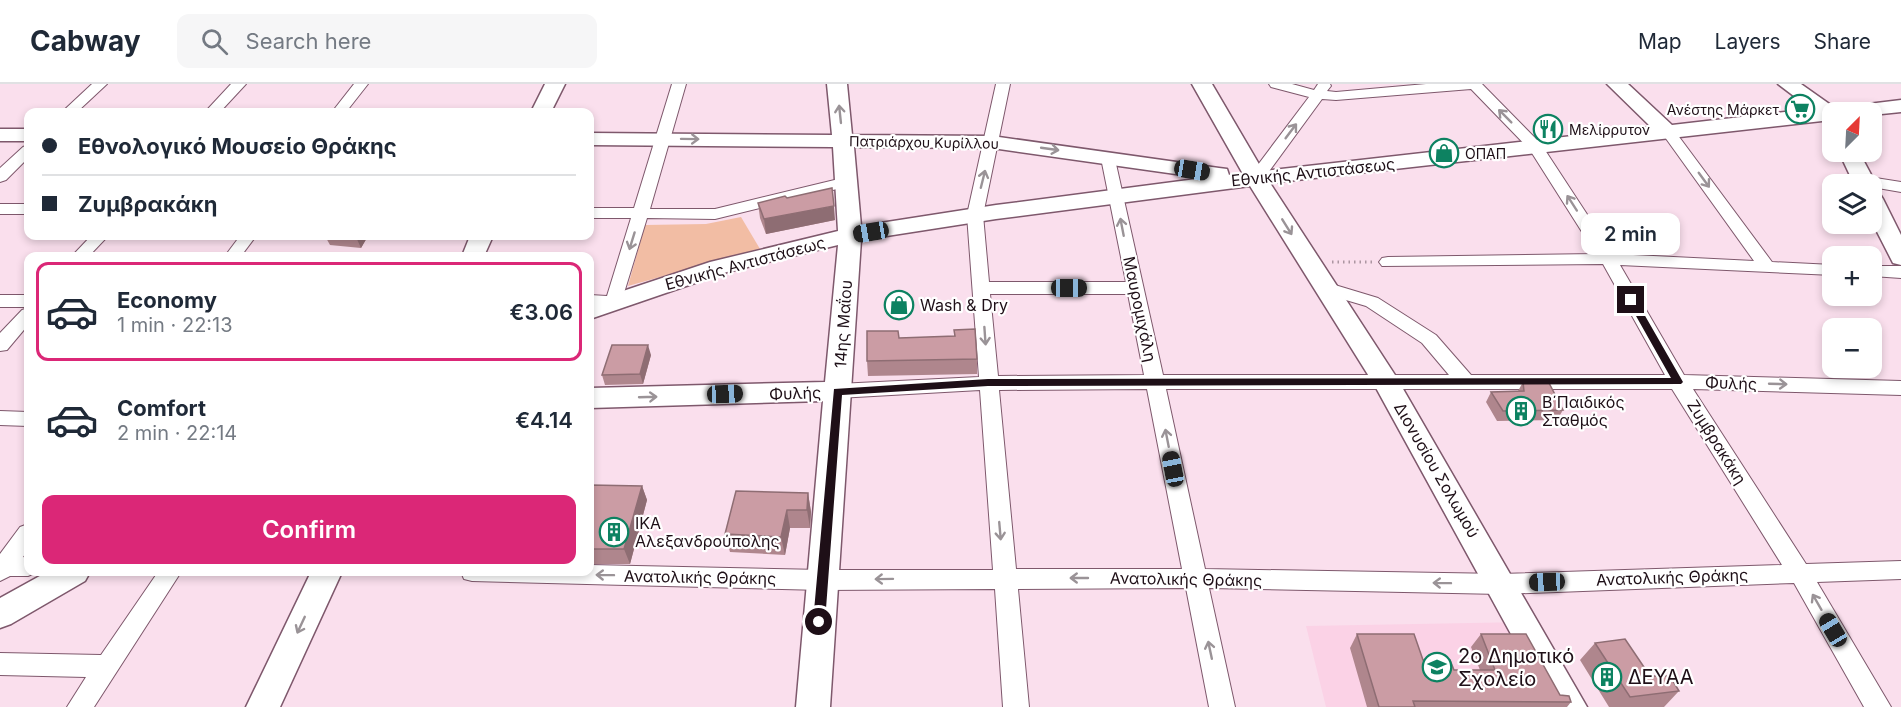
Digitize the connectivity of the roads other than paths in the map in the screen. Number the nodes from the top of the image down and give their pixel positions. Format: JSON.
{"nodes":[{"id":1,"x":100,"y":84,"type":"edge"},
{"id":2,"x":238,"y":84,"type":"edge"},
{"id":3,"x":361,"y":84,"type":"edge"},
{"id":4,"x":555,"y":84,"type":"edge"},
{"id":5,"x":679,"y":84,"type":"edge"},
{"id":6,"x":837,"y":84,"type":"edge"},
{"id":7,"x":1003,"y":84,"type":"edge"},
{"id":8,"x":1202,"y":84,"type":"edge"},
{"id":9,"x":1276,"y":84,"type":"edge"},
{"id":10,"x":1475,"y":84,"type":"edge"},
{"id":11,"x":1617,"y":84,"type":"edge"},
{"id":12,"x":1788,"y":84,"type":"edge"},
{"id":13,"x":1322,"y":89,"type":"edge"},
{"id":14,"x":1822,"y":106,"type":"edge"},
{"id":15,"x":1901,"y":106,"type":"edge"},
{"id":16,"x":73,"y":108,"type":"edge"},
{"id":17,"x":216,"y":108,"type":"edge"},
{"id":18,"x":342,"y":108,"type":"edge"},
{"id":19,"x":543,"y":108,"type":"edge"},
{"id":20,"x":1882,"y":108,"type":"edge"},
{"id":21,"x":1822,"y":115,"type":"edge"},
{"id":22,"x":1669,"y":133,"type":"junction"},
{"id":23,"x":0,"y":135,"type":"edge"},
{"id":24,"x":24,"y":135,"type":"edge"},
{"id":25,"x":594,"y":139,"type":"edge"},
{"id":26,"x":663,"y":139,"type":"junction"},
{"id":27,"x":843,"y":141,"type":"junction"},
{"id":28,"x":992,"y":142,"type":"junction"},
{"id":29,"x":1536,"y":147,"type":"junction"},
{"id":30,"x":24,"y":154,"type":"edge"},
{"id":31,"x":1109,"y":158,"type":"junction"},
{"id":32,"x":0,"y":177,"type":"edge"},
{"id":33,"x":1256,"y":178,"type":"junction"},
{"id":34,"x":847,"y":182,"type":"junction"},
{"id":35,"x":1901,"y":187,"type":"edge"},
{"id":36,"x":1882,"y":188,"type":"edge"},
{"id":37,"x":1116,"y":196,"type":"junction"},
{"id":38,"x":0,"y":209,"type":"edge"},
{"id":39,"x":24,"y":209,"type":"edge"},
{"id":40,"x":594,"y":213,"type":"edge"},
{"id":41,"x":640,"y":214,"type":"junction"},
{"id":42,"x":975,"y":215,"type":"junction"},
{"id":43,"x":1882,"y":219,"type":"edge"},
{"id":44,"x":850,"y":235,"type":"junction"},
{"id":45,"x":96,"y":240,"type":"edge"},
{"id":46,"x":85,"y":252,"type":"edge"},
{"id":47,"x":1901,"y":258,"type":"edge"},
{"id":48,"x":1608,"y":259,"type":"junction"},
{"id":49,"x":1389,"y":262,"type":"road end"},
{"id":50,"x":1768,"y":268,"type":"junction"},
{"id":51,"x":1822,"y":270,"type":"edge"},
{"id":52,"x":1882,"y":271,"type":"edge"},
{"id":53,"x":1901,"y":272,"type":"edge"},
{"id":54,"x":981,"y":288,"type":"junction"},
{"id":55,"x":1134,"y":288,"type":"junction"},
{"id":56,"x":1325,"y":288,"type":"junction"},
{"id":57,"x":0,"y":301,"type":"edge"},
{"id":58,"x":24,"y":301,"type":"edge"},
{"id":59,"x":594,"y":302,"type":"edge"},
{"id":60,"x":614,"y":302,"type":"junction"},
{"id":61,"x":594,"y":310,"type":"edge"},
{"id":62,"x":24,"y":318,"type":"edge"},
{"id":63,"x":0,"y":345,"type":"edge"},
{"id":64,"x":1465,"y":381,"type":"junction"},
{"id":65,"x":1156,"y":382,"type":"junction"},
{"id":66,"x":1386,"y":382,"type":"junction"},
{"id":67,"x":1678,"y":382,"type":"junction"},
{"id":68,"x":988,"y":383,"type":"junction"},
{"id":69,"x":1901,"y":388,"type":"edge"},
{"id":70,"x":838,"y":391,"type":"junction"},
{"id":71,"x":594,"y":398,"type":"edge"},
{"id":72,"x":0,"y":418,"type":"edge"},
{"id":73,"x":24,"y":418,"type":"edge"},
{"id":74,"x":24,"y":538,"type":"edge"},
{"id":75,"x":24,"y":567,"type":"edge"},
{"id":76,"x":1,"y":568,"type":"edge"},
{"id":77,"x":1901,"y":570,"type":"edge"},
{"id":78,"x":1799,"y":572,"type":"junction"},
{"id":79,"x":594,"y":575,"type":"edge"},
{"id":80,"x":67,"y":576,"type":"edge"},
{"id":81,"x":167,"y":576,"type":"edge"},
{"id":82,"x":324,"y":576,"type":"edge"},
{"id":83,"x":1004,"y":578,"type":"junction"},
{"id":84,"x":1195,"y":578,"type":"junction"},
{"id":85,"x":822,"y":580,"type":"junction"},
{"id":86,"x":1501,"y":584,"type":"junction"},
{"id":87,"x":0,"y":614,"type":"edge"},
{"id":88,"x":0,"y":664,"type":"edge"},
{"id":89,"x":107,"y":666,"type":"junction"},
{"id":90,"x":80,"y":707,"type":"edge"},
{"id":91,"x":262,"y":707,"type":"edge"},
{"id":92,"x":813,"y":707,"type":"edge"},
{"id":93,"x":1016,"y":707,"type":"edge"},
{"id":94,"x":1222,"y":707,"type":"edge"},
{"id":95,"x":1570,"y":707,"type":"edge"},
{"id":96,"x":1878,"y":707,"type":"edge"}],
"edges":[{"from":1,"to":16,"type":"street"},
{"from":2,"to":17,"type":"street"},
{"from":3,"to":18,"type":"street"},
{"from":4,"to":19,"type":"street"},
{"from":5,"to":26,"type":"street"},
{"from":27,"to":6,"type":"street","name":"14ης Μαΐου","one_way":true},
{"from":7,"to":28,"type":"street"},
{"from":8,"to":33,"type":"street","name":"Διονυσίου Σολωμού"},
{"from":9,"to":13,"type":"street"},
{"from":10,"to":13,"type":"street"},
{"from":29,"to":10,"type":"street","name":"Ζυμβρακάκη","one_way":true},
{"from":11,"to":22,"type":"street"},
{"from":12,"to":14,"type":"street"},
{"from":33,"to":13,"type":"street","one_way":true},
{"from":15,"to":20,"type":"street","name":"Εθνικής Αντιστάσεως"},
{"from":21,"to":22,"type":"street","name":"Εθνικής Αντιστάσεως"},
{"from":22,"to":29,"type":"street","name":"Εθνικής Αντιστάσεως"},
{"from":22,"to":50,"type":"street","one_way":true},
{"from":23,"to":24,"type":"street"},
{"from":25,"to":26,"type":"street","name":"Πατριάρχου Κυρίλλου"},
{"from":26,"to":27,"type":"street","name":"Πατριάρχου Κυρίλλου","one_way":true},
{"from":26,"to":41,"type":"street"},
{"from":27,"to":28,"type":"street","name":"Πατριάρχου Κυρίλλου"},
{"from":27,"to":34,"type":"street","name":"14ης Μαΐου"},
{"from":28,"to":31,"type":"street","name":"Πατριάρχου Κυρίλλου","one_way":true},
{"from":42,"to":28,"type":"street","one_way":true},
{"from":29,"to":33,"type":"street","name":"Εθνικής Αντιστάσεως"},
{"from":48,"to":29,"type":"street","name":"Ζυμβρακάκη","one_way":true},
{"from":30,"to":32,"type":"street"},
{"from":31,"to":33,"type":"street","name":"Πατριάρχου Κυρίλλου"},
{"from":31,"to":37,"type":"street","name":"Μαυρομιχάλη"},
{"from":33,"to":37,"type":"street","name":"Εθνικής Αντιστάσεως"},
{"from":33,"to":56,"type":"street","name":"Διονυσίου Σολωμού","one_way":true},
{"from":34,"to":41,"type":"street"},
{"from":34,"to":44,"type":"street","name":"14ης Μαΐου"},
{"from":35,"to":36,"type":"street"},
{"from":37,"to":42,"type":"street","name":"Εθνικής Αντιστάσεως"},
{"from":55,"to":37,"type":"street","name":"Μαυρομιχάλη","one_way":true},
{"from":38,"to":39,"type":"street"},
{"from":40,"to":41,"type":"street"},
{"from":41,"to":60,"type":"street","one_way":true},
{"from":42,"to":44,"type":"street","name":"Εθνικής Αντιστάσεως"},
{"from":42,"to":54,"type":"street"},
{"from":43,"to":47,"type":"street"},
{"from":44,"to":60,"type":"street","name":"Εθνικής Αντιστάσεως"},
{"from":44,"to":70,"type":"street","name":"14ης Μαΐου"},
{"from":45,"to":46,"type":"street"},
{"from":48,"to":49,"type":"street"},
{"from":48,"to":50,"type":"street"},
{"from":48,"to":67,"type":"street","name":"Ζυμβρακάκη"},
{"from":50,"to":51,"type":"street"},
{"from":52,"to":53,"type":"street"},
{"from":54,"to":55,"type":"street"},
{"from":54,"to":68,"type":"street","one_way":true},
{"from":55,"to":65,"type":"street","name":"Μαυρομιχάλη"},
{"from":56,"to":64,"type":"street"},
{"from":56,"to":66,"type":"street","name":"Διονυσίου Σολωμού"},
{"from":57,"to":58,"type":"street"},
{"from":59,"to":60,"type":"street"},
{"from":60,"to":61,"type":"street","name":"Εθνικής Αντιστάσεως"},
{"from":62,"to":63,"type":"street"},
{"from":64,"to":66,"type":"street","name":"Φυλής"},
{"from":64,"to":67,"type":"street","name":"Φυλής"},
{"from":65,"to":66,"type":"street","name":"Φυλής"},
{"from":65,"to":68,"type":"street","name":"Φυλής"},
{"from":84,"to":65,"type":"street","name":"Μαυρομιχάλη","one_way":true},
{"from":66,"to":86,"type":"street","name":"Διονυσίου Σολωμού"},
{"from":67,"to":69,"type":"street","name":"Φυλής","one_way":true},
{"from":67,"to":78,"type":"street","name":"Ζυμβρακάκη"},
{"from":68,"to":70,"type":"street","name":"Φυλής"},
{"from":68,"to":83,"type":"street","one_way":true},
{"from":71,"to":70,"type":"street","name":"Φυλής","one_way":true},
{"from":70,"to":85,"type":"street","name":"14ης Μαΐου"},
{"from":72,"to":73,"type":"street"},
{"from":74,"to":76,"type":"street"},
{"from":75,"to":76,"type":"street"},
{"from":77,"to":78,"type":"street","name":"Ανατολικής Θράκης"},
{"from":78,"to":86,"type":"street","name":"Ανατολικής Θράκης"},
{"from":96,"to":78,"type":"street","name":"Ζυμβρακάκη","one_way":true},
{"from":85,"to":79,"type":"street","name":"Ανατολικής Θράκης","one_way":true},
{"from":80,"to":87,"type":"street"},
{"from":81,"to":89,"type":"street"},
{"from":82,"to":91,"type":"street","one_way":true},
{"from":84,"to":83,"type":"street","name":"Ανατολικής Θράκης","one_way":true},
{"from":83,"to":85,"type":"street","name":"Ανατολικής Θράκης","one_way":true},
{"from":83,"to":93,"type":"street"},
{"from":86,"to":84,"type":"street","name":"Ανατολικής Θράκης","one_way":true},
{"from":94,"to":84,"type":"street","name":"Μαυρομιχάλη","one_way":true},
{"from":85,"to":92,"type":"street","name":"14ης Μαΐου"},
{"from":86,"to":95,"type":"street","name":"Διονυσίου Σολωμού"},
{"from":88,"to":89,"type":"street"},
{"from":89,"to":90,"type":"street"}]}
